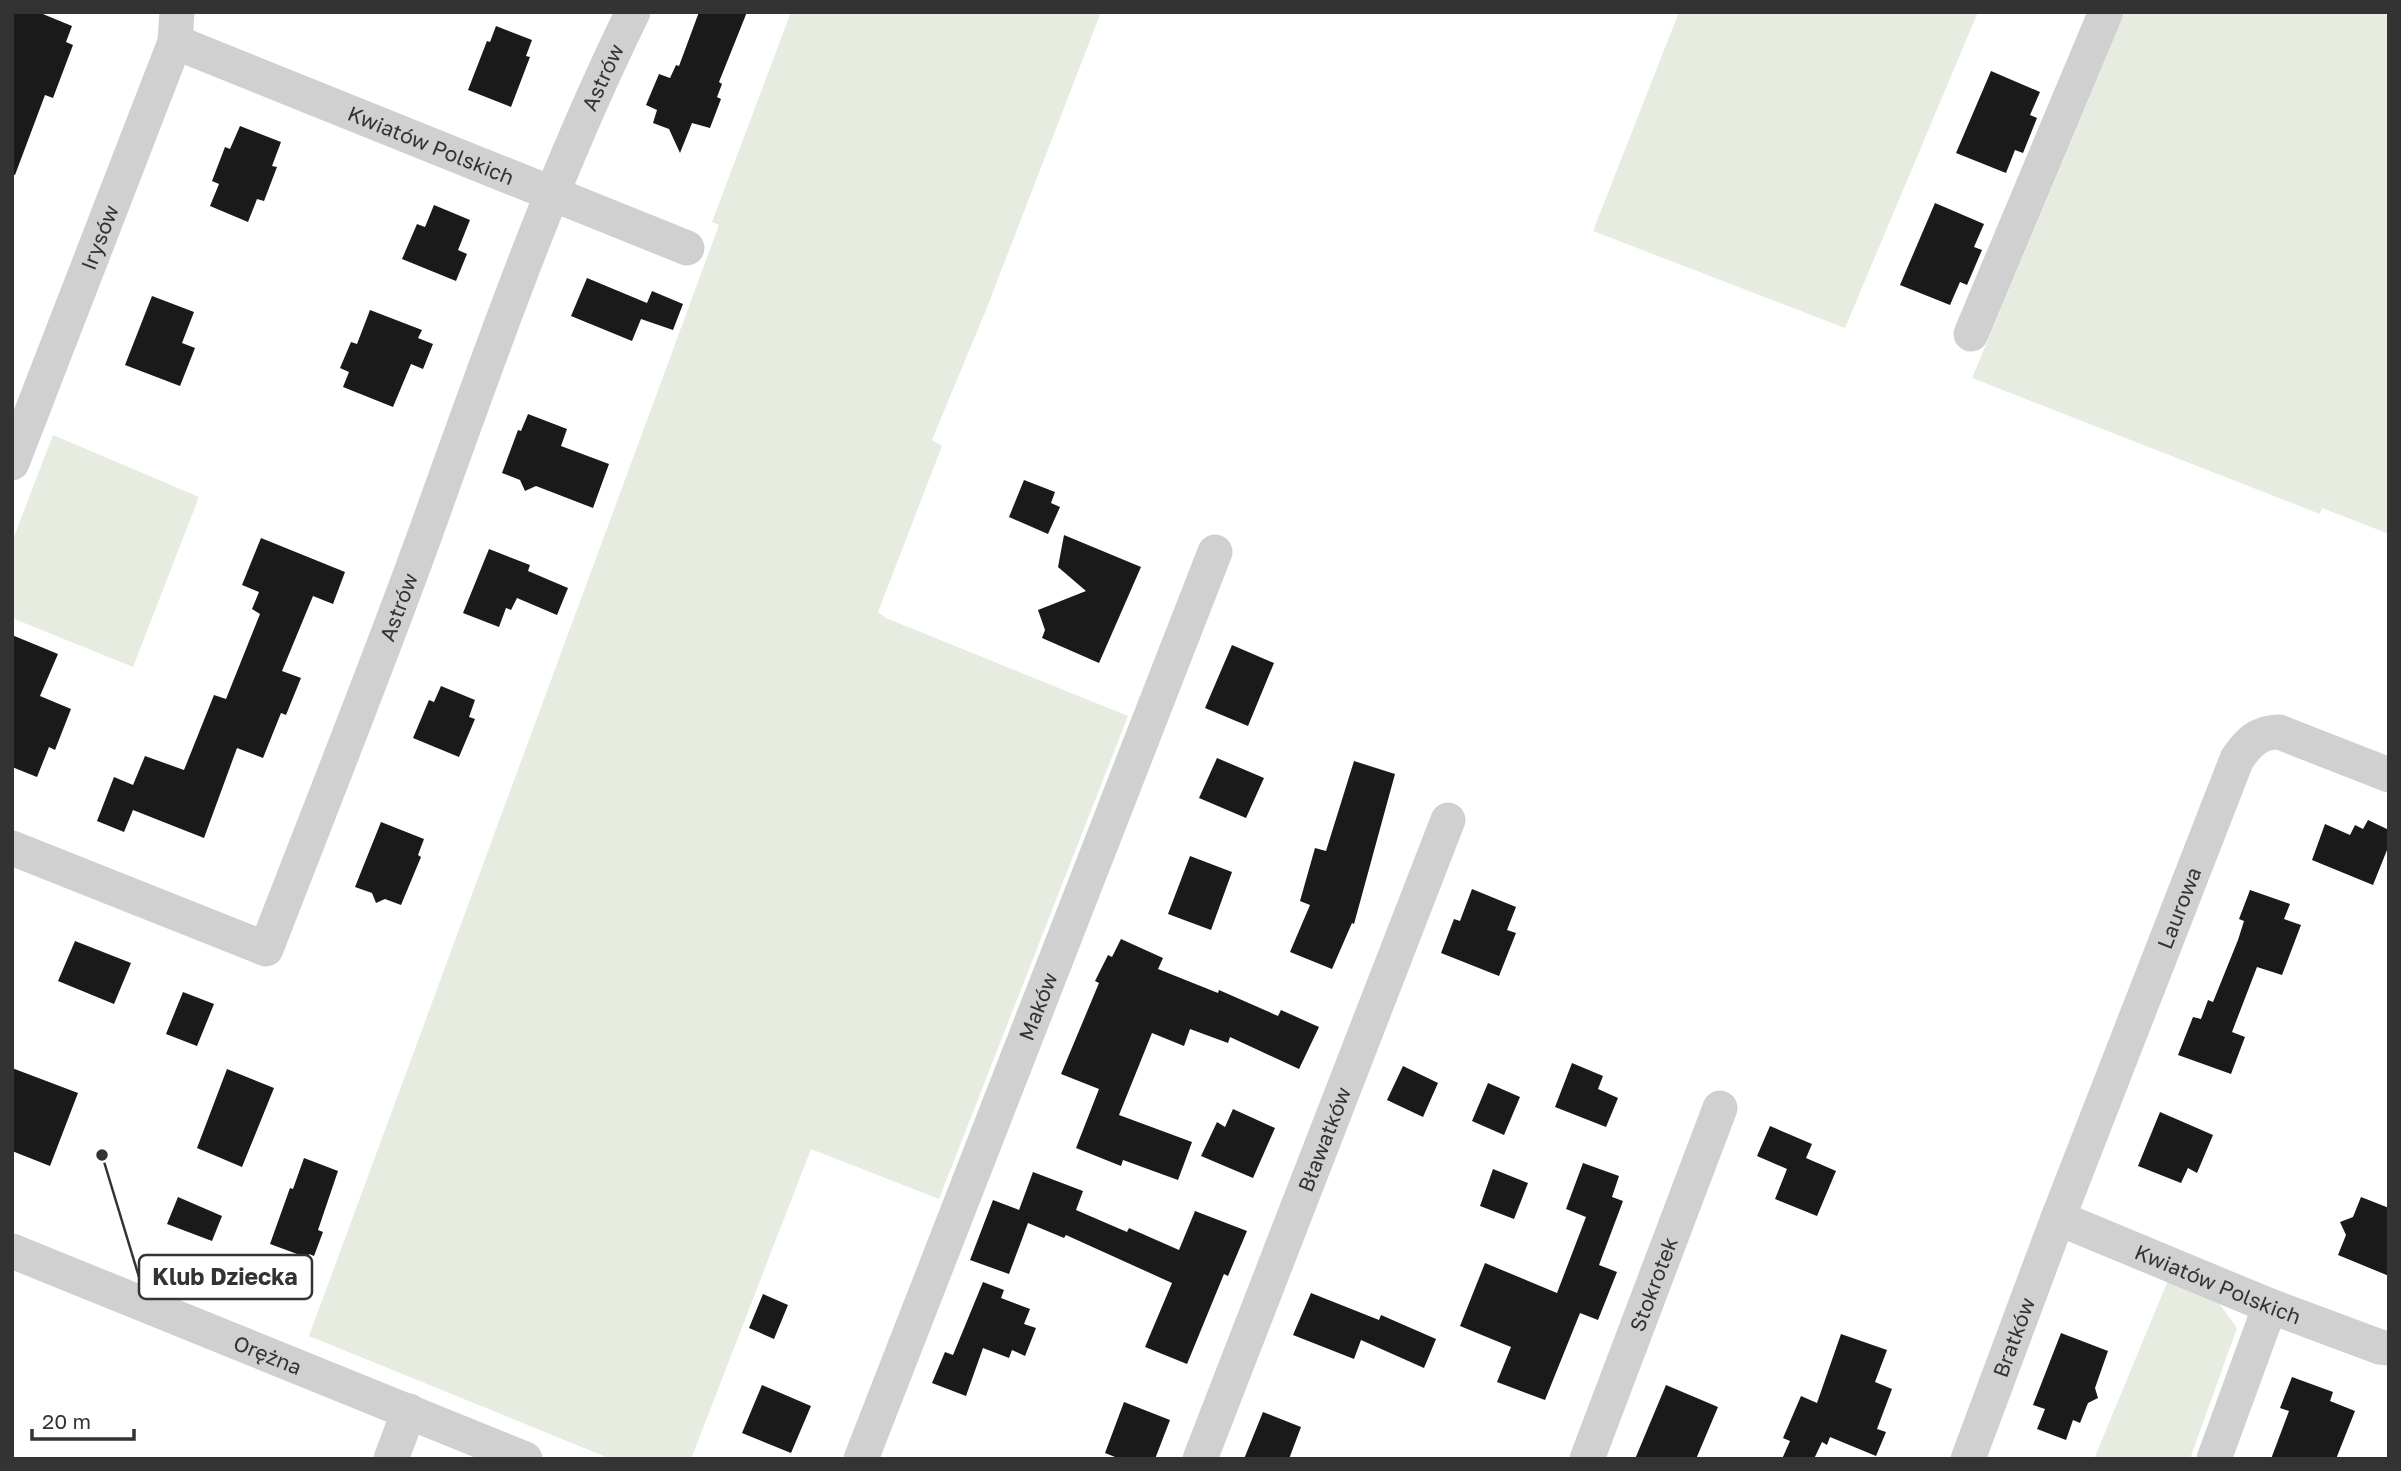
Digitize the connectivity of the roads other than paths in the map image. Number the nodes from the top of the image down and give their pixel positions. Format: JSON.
{"nodes":[{"id":1,"x":633,"y":12,"type":"edge"},
{"id":2,"x":2106,"y":12,"type":"edge"},
{"id":3,"x":176,"y":27,"type":"edge"},
{"id":4,"x":553,"y":194,"type":"junction"},
{"id":5,"x":687,"y":248,"type":"dead end"},
{"id":6,"x":1971,"y":334,"type":"dead end"},
{"id":7,"x":12,"y":463,"type":"edge"},
{"id":8,"x":1215,"y":552,"type":"dead end"},
{"id":9,"x":2389,"y":775,"type":"edge"},
{"id":10,"x":1448,"y":820,"type":"dead end"},
{"id":11,"x":12,"y":848,"type":"edge"},
{"id":12,"x":1720,"y":1108,"type":"dead end"},
{"id":13,"x":2058,"y":1218,"type":"junction"},
{"id":14,"x":12,"y":1251,"type":"edge"},
{"id":15,"x":2270,"y":1306,"type":"junction"},
{"id":16,"x":2385,"y":1347,"type":"edge"},
{"id":17,"x":409,"y":1412,"type":"junction"},
{"id":18,"x":391,"y":1459,"type":"edge"},
{"id":19,"x":525,"y":1459,"type":"edge"},
{"id":20,"x":861,"y":1459,"type":"edge"},
{"id":21,"x":1199,"y":1459,"type":"edge"},
{"id":22,"x":1587,"y":1459,"type":"edge"},
{"id":23,"x":1968,"y":1459,"type":"edge"},
{"id":24,"x":2214,"y":1459,"type":"edge"}],
"edges":[{"from":1,"to":4,"type":"street","name":"Astrów"},
{"from":2,"to":6,"type":"street"},
{"from":3,"to":4,"type":"street","name":"Kwiatów Polskich"},
{"from":3,"to":7,"type":"street","name":"Irysów"},
{"from":4,"to":5,"type":"street","name":"Kwiatów Polskich"},
{"from":4,"to":11,"type":"street","name":"Astrów"},
{"from":8,"to":20,"type":"street","name":"Maków"},
{"from":9,"to":13,"type":"street","name":"Laurowa"},
{"from":10,"to":21,"type":"street","name":"Bławatków"},
{"from":12,"to":22,"type":"street","name":"Stokrotek"},
{"from":13,"to":15,"type":"street","name":"Kwiatów Polskich"},
{"from":13,"to":23,"type":"street","name":"Bratków"},
{"from":14,"to":17,"type":"street","name":"Orężna"},
{"from":15,"to":16,"type":"street","name":"Kwiatów Polskich"},
{"from":15,"to":24,"type":"street"},
{"from":17,"to":18,"type":"street"},
{"from":17,"to":19,"type":"street","name":"Orężna"}]}
